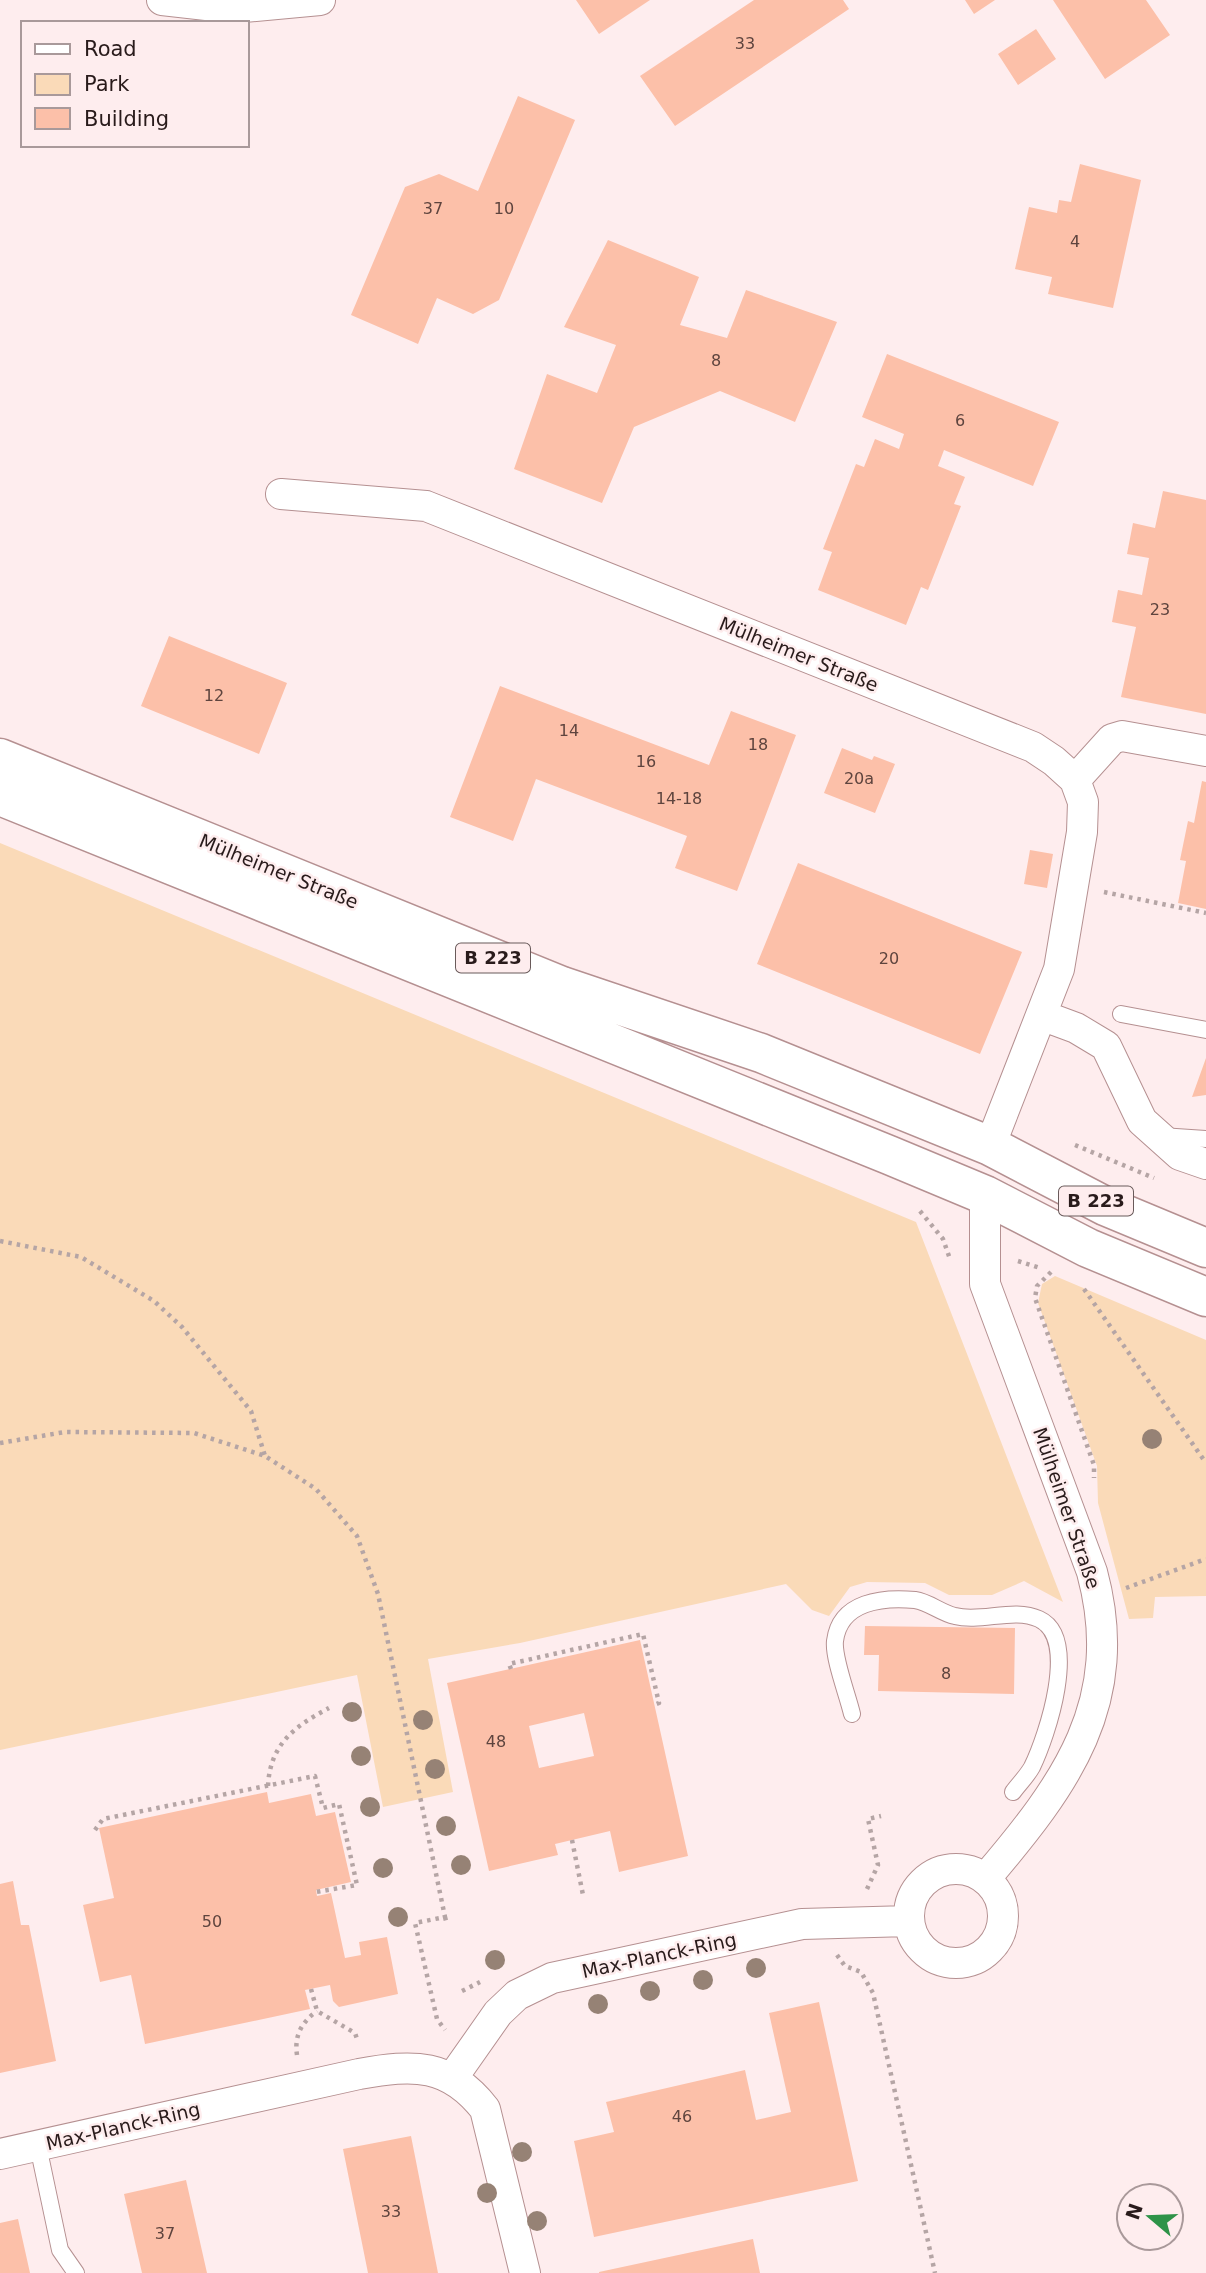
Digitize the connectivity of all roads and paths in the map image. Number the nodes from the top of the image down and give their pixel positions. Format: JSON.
{"nodes":[{"id":1,"x":162,"y":0,"type":"edge"},
{"id":2,"x":320,"y":0,"type":"edge"},
{"id":3,"x":281,"y":494,"type":"dead end"},
{"id":4,"x":1206,"y":751,"type":"edge"},
{"id":5,"x":0,"y":758,"type":"edge"},
{"id":6,"x":1075,"y":780,"type":"junction"},
{"id":7,"x":0,"y":796,"type":"edge"},
{"id":8,"x":1074,"y":886,"type":"junction"},
{"id":9,"x":1206,"y":913,"type":"edge"},
{"id":10,"x":1121,"y":1014,"type":"dead end"},
{"id":11,"x":1041,"y":1015,"type":"junction"},
{"id":12,"x":1206,"y":1030,"type":"edge"},
{"id":13,"x":1159,"y":1136,"type":"junction"},
{"id":14,"x":1206,"y":1139,"type":"edge"},
{"id":15,"x":990,"y":1146,"type":"junction"},
{"id":16,"x":1206,"y":1164,"type":"edge"},
{"id":17,"x":985,"y":1195,"type":"junction"},
{"id":18,"x":943,"y":1240,"type":"dead end"},
{"id":19,"x":0,"y":1241,"type":"edge"},
{"id":20,"x":1206,"y":1248,"type":"edge"},
{"id":21,"x":953,"y":1266,"type":"dead end"},
{"id":22,"x":1077,"y":1278,"type":"dead end"},
{"id":23,"x":1206,"y":1297,"type":"edge"},
{"id":24,"x":0,"y":1443,"type":"edge"},
{"id":25,"x":265,"y":1456,"type":"junction"},
{"id":26,"x":1206,"y":1463,"type":"edge"},
{"id":27,"x":1206,"y":1559,"type":"edge"},
{"id":28,"x":1098,"y":1597,"type":"junction"},
{"id":29,"x":511,"y":1669,"type":"dead end"},
{"id":30,"x":654,"y":1705,"type":"dead end"},
{"id":31,"x":329,"y":1708,"type":"dead end"},
{"id":32,"x":852,"y":1714,"type":"dead end"},
{"id":33,"x":268,"y":1786,"type":"junction"},
{"id":34,"x":1013,"y":1792,"type":"dead end"},
{"id":35,"x":95,"y":1830,"type":"dead end"},
{"id":36,"x":572,"y":1840,"type":"dead end"},
{"id":37,"x":985,"y":1879,"type":"junction"},
{"id":38,"x":316,"y":1892,"type":"dead end"},
{"id":39,"x":583,"y":1895,"type":"dead end"},
{"id":40,"x":445,"y":1917,"type":"junction"},
{"id":41,"x":909,"y":1921,"type":"junction"},
{"id":42,"x":830,"y":1923,"type":"junction"},
{"id":43,"x":447,"y":1925,"type":"dead end"},
{"id":44,"x":311,"y":1989,"type":"dead end"},
{"id":45,"x":317,"y":2011,"type":"junction"},
{"id":46,"x":459,"y":2068,"type":"junction"},
{"id":47,"x":368,"y":2073,"type":"junction"},
{"id":48,"x":301,"y":2087,"type":"junction"},
{"id":49,"x":38,"y":2146,"type":"junction"},
{"id":50,"x":0,"y":2154,"type":"edge"},
{"id":51,"x":76,"y":2273,"type":"edge"},
{"id":52,"x":526,"y":2273,"type":"edge"},
{"id":53,"x":935,"y":2273,"type":"edge"}],
"edges":[{"from":1,"to":2,"type":"street"},
{"from":3,"to":6,"type":"street","name":"Mülheimer Straße"},
{"from":4,"to":6,"type":"street"},
{"from":5,"to":15,"type":"main road","name":"Mülheimer Straße","number":"B 223"},
{"from":6,"to":8,"type":"street","name":"Mülheimer Straße"},
{"from":7,"to":17,"type":"main road","name":"Mülheimer Straße","number":"B 223"},
{"from":8,"to":9,"type":"path"},
{"from":8,"to":11,"type":"street","name":"Mülheimer Straße"},
{"from":10,"to":12,"type":"lane"},
{"from":11,"to":13,"type":"street"},
{"from":11,"to":15,"type":"street","name":"Mülheimer Straße"},
{"from":13,"to":14,"type":"lane"},
{"from":13,"to":16,"type":"street"},
{"from":15,"to":17,"type":"main road","name":"Mülheimer Straße"},
{"from":15,"to":20,"type":"main road","name":"Mülheimer Straße","number":"B 223"},
{"from":17,"to":23,"type":"main road","name":"Mülheimer Straße","number":"B 223"},
{"from":17,"to":28,"type":"street","name":"Mülheimer Straße"},
{"from":18,"to":21,"type":"path"},
{"from":19,"to":25,"type":"path"},
{"from":22,"to":26,"type":"path"},
{"from":24,"to":25,"type":"path"},
{"from":25,"to":40,"type":"path"},
{"from":27,"to":28,"type":"path"},
{"from":28,"to":37,"type":"street","name":"Mülheimer Straße"},
{"from":29,"to":30,"type":"path"},
{"from":31,"to":33,"type":"path"},
{"from":32,"to":34,"type":"lane"},
{"from":33,"to":35,"type":"path"},
{"from":33,"to":38,"type":"path"},
{"from":36,"to":39,"type":"path"},
{"from":37,"to":41,"type":"street"},
{"from":37,"to":41,"type":"street"},
{"from":40,"to":43,"type":"path"},
{"from":40,"to":46,"type":"path"},
{"from":41,"to":42,"type":"street","name":"Max-Planck-Ring"},
{"from":42,"to":46,"type":"street","name":"Max-Planck-Ring"},
{"from":42,"to":53,"type":"path"},
{"from":44,"to":45,"type":"path"},
{"from":45,"to":47,"type":"path"},
{"from":45,"to":48,"type":"path"},
{"from":46,"to":47,"type":"street","name":"Max-Planck-Ring"},
{"from":46,"to":52,"type":"street","name":"Max-Planck-Ring"},
{"from":47,"to":48,"type":"street","name":"Max-Planck-Ring"},
{"from":48,"to":49,"type":"street","name":"Max-Planck-Ring"},
{"from":49,"to":50,"type":"street","name":"Max-Planck-Ring"},
{"from":49,"to":51,"type":"lane"}]}
